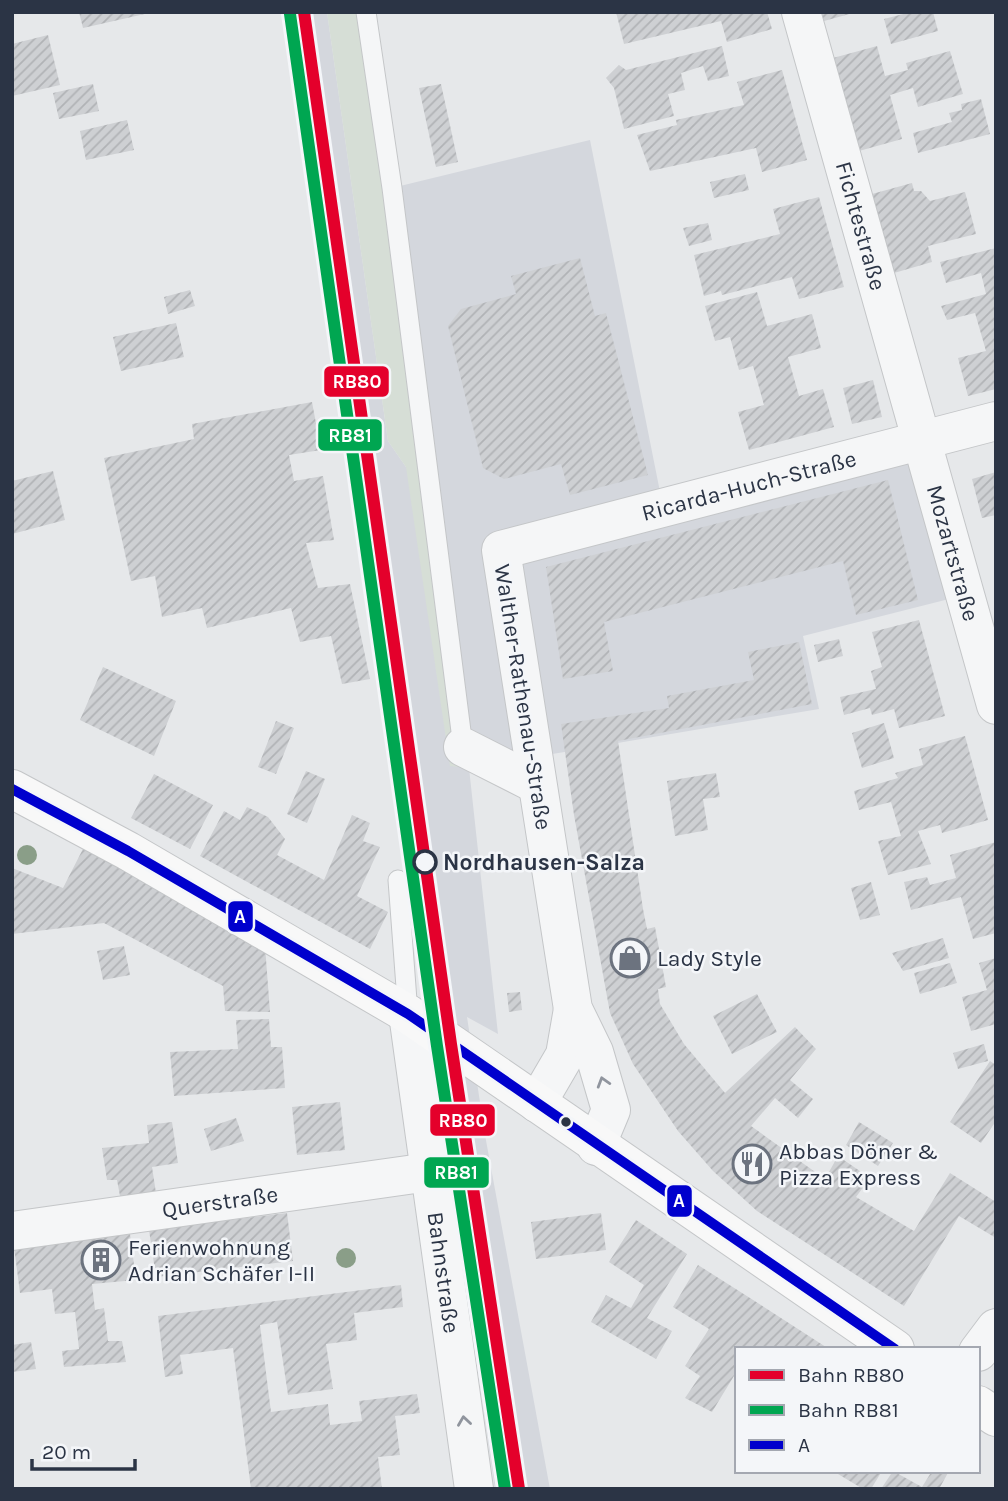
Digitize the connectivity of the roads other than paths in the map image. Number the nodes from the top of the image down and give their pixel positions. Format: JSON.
{"nodes":[{"id":1,"x":366,"y":12,"type":"edge"},
{"id":2,"x":801,"y":12,"type":"edge"},
{"id":3,"x":996,"y":421,"type":"edge"},
{"id":4,"x":923,"y":441,"type":"junction"},
{"id":5,"x":501,"y":550,"type":"joint"},
{"id":6,"x":996,"y":705,"type":"edge"},
{"id":7,"x":463,"y":747,"type":"joint"},
{"id":8,"x":536,"y":784,"type":"junction"},
{"id":9,"x":12,"y":789,"type":"edge"},
{"id":10,"x":398,"y":880,"type":"dead end"},
{"id":11,"x":573,"y":1009,"type":"junction"},
{"id":12,"x":408,"y":1014,"type":"junction"},
{"id":13,"x":537,"y":1103,"type":"junction"},
{"id":14,"x":596,"y":1146,"type":"junction"},
{"id":15,"x":429,"y":1172,"type":"junction"},
{"id":16,"x":12,"y":1231,"type":"edge"},
{"id":17,"x":996,"y":1328,"type":"edge"},
{"id":18,"x":892,"y":1347,"type":"edge"},
{"id":19,"x":980,"y":1349,"type":"edge"},
{"id":20,"x":980,"y":1406,"type":"edge"},
{"id":21,"x":996,"y":1417,"type":"edge"},
{"id":22,"x":474,"y":1489,"type":"edge"}],
"edges":[{"from":1,"to":7,"type":"lane"},
{"from":2,"to":4,"type":"street","name":"Fichtestraße"},
{"from":3,"to":4,"type":"street","name":"Ricarda-Huch-Straße"},
{"from":4,"to":5,"type":"street","name":"Ricarda-Huch-Straße"},
{"from":4,"to":6,"type":"street","name":"Mozartstraße"},
{"from":5,"to":8,"type":"street","name":"Walther-Rathenau-Straße"},
{"from":7,"to":8,"type":"street"},
{"from":8,"to":11,"type":"street","name":"Walther-Rathenau-Straße"},
{"from":9,"to":12,"type":"street"},
{"from":10,"to":12,"type":"lane"},
{"from":11,"to":13,"type":"street","name":"Walther-Rathenau-Straße"},
{"from":14,"to":11,"type":"street","name":"Walther-Rathenau-Straße","one_way":true},
{"from":12,"to":13,"type":"street"},
{"from":12,"to":15,"type":"street","name":"Bahnstraße"},
{"from":13,"to":14,"type":"street"},
{"from":14,"to":18,"type":"street"},
{"from":15,"to":16,"type":"street","name":"Querstraße"},
{"from":22,"to":15,"type":"street","name":"Bahnstraße","one_way":true},
{"from":17,"to":19,"type":"street"},
{"from":20,"to":21,"type":"street"}]}
